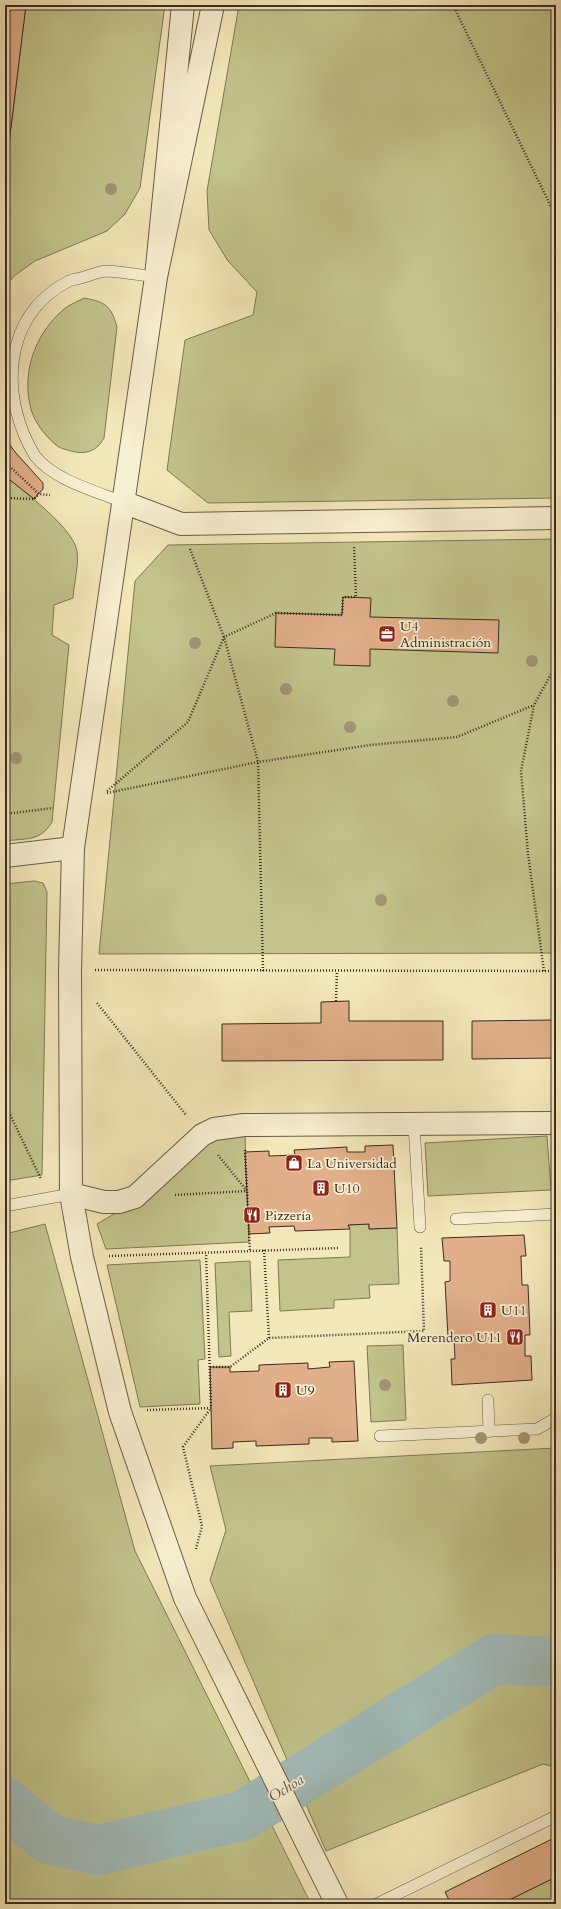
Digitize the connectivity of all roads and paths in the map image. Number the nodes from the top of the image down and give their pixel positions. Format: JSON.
{"nodes":[{"id":1,"x":183,"y":5,"type":"edge"},
{"id":2,"x":213,"y":5,"type":"edge"},
{"id":3,"x":453,"y":5,"type":"edge"},
{"id":4,"x":556,"y":217,"type":"edge"},
{"id":5,"x":156,"y":277,"type":"junction"},
{"id":6,"x":39,"y":494,"type":"dead end"},
{"id":7,"x":5,"y":498,"type":"edge"},
{"id":8,"x":123,"y":502,"type":"junction"},
{"id":9,"x":556,"y":518,"type":"edge"},
{"id":10,"x":353,"y":521,"type":"junction"},
{"id":11,"x":180,"y":524,"type":"junction"},
{"id":12,"x":224,"y":637,"type":"junction"},
{"id":13,"x":556,"y":665,"type":"edge"},
{"id":14,"x":534,"y":705,"type":"junction"},
{"id":15,"x":258,"y":762,"type":"junction"},
{"id":16,"x":79,"y":805,"type":"junction"},
{"id":17,"x":5,"y":814,"type":"edge"},
{"id":18,"x":73,"y":848,"type":"junction"},
{"id":19,"x":5,"y":856,"type":"edge"},
{"id":20,"x":70,"y":970,"type":"junction"},
{"id":21,"x":262,"y":971,"type":"junction"},
{"id":22,"x":337,"y":971,"type":"junction"},
{"id":23,"x":544,"y":971,"type":"junction"},
{"id":24,"x":556,"y":971,"type":"edge"},
{"id":25,"x":95,"y":1001,"type":"dead end"},
{"id":26,"x":336,"y":1001,"type":"dead end"},
{"id":27,"x":5,"y":1104,"type":"edge"},
{"id":28,"x":244,"y":1124,"type":"junction"},
{"id":29,"x":414,"y":1124,"type":"junction"},
{"id":30,"x":556,"y":1127,"type":"edge"},
{"id":31,"x":202,"y":1135,"type":"junction"},
{"id":32,"x":247,"y":1191,"type":"junction"},
{"id":33,"x":71,"y":1194,"type":"junction"},
{"id":34,"x":135,"y":1197,"type":"junction"},
{"id":35,"x":50,"y":1198,"type":"junction"},
{"id":36,"x":5,"y":1206,"type":"edge"},
{"id":37,"x":556,"y":1214,"type":"edge"},
{"id":38,"x":456,"y":1219,"type":"dead end"},
{"id":39,"x":420,"y":1227,"type":"joint"},
{"id":40,"x":339,"y":1248,"type":"dead end"},
{"id":41,"x":264,"y":1250,"type":"junction"},
{"id":42,"x":250,"y":1251,"type":"junction"},
{"id":43,"x":206,"y":1253,"type":"junction"},
{"id":44,"x":82,"y":1257,"type":"junction"},
{"id":45,"x":269,"y":1338,"type":"junction"},
{"id":46,"x":210,"y":1367,"type":"junction"},
{"id":47,"x":488,"y":1400,"type":"dead end"},
{"id":48,"x":211,"y":1408,"type":"junction"},
{"id":49,"x":120,"y":1412,"type":"junction"},
{"id":50,"x":556,"y":1418,"type":"edge"},
{"id":51,"x":490,"y":1432,"type":"junction"},
{"id":52,"x":380,"y":1436,"type":"dead end"},
{"id":53,"x":195,"y":1555,"type":"dead end"},
{"id":54,"x":556,"y":1816,"type":"edge"},
{"id":55,"x":337,"y":1904,"type":"edge"},
{"id":56,"x":377,"y":1904,"type":"edge"}],
"edges":[{"from":1,"to":5,"type":"street"},
{"from":2,"to":5,"type":"street"},
{"from":3,"to":4,"type":"path"},
{"from":5,"to":8,"type":"street"},
{"from":5,"to":8,"type":"lane"},
{"from":6,"to":7,"type":"path"},
{"from":8,"to":11,"type":"street"},
{"from":8,"to":16,"type":"street"},
{"from":9,"to":10,"type":"street"},
{"from":10,"to":11,"type":"street"},
{"from":10,"to":12,"type":"path"},
{"from":11,"to":12,"type":"path"},
{"from":12,"to":15,"type":"path"},
{"from":12,"to":15,"type":"path"},
{"from":13,"to":14,"type":"path"},
{"from":14,"to":15,"type":"path"},
{"from":14,"to":23,"type":"path"},
{"from":15,"to":21,"type":"path"},
{"from":16,"to":17,"type":"path"},
{"from":16,"to":18,"type":"street"},
{"from":18,"to":19,"type":"street"},
{"from":18,"to":20,"type":"street"},
{"from":20,"to":21,"type":"path"},
{"from":20,"to":33,"type":"street"},
{"from":21,"to":22,"type":"path"},
{"from":22,"to":23,"type":"path"},
{"from":22,"to":26,"type":"path"},
{"from":23,"to":24,"type":"path"},
{"from":25,"to":31,"type":"path"},
{"from":27,"to":35,"type":"path"},
{"from":28,"to":29,"type":"street"},
{"from":28,"to":31,"type":"street"},
{"from":28,"to":32,"type":"path"},
{"from":29,"to":30,"type":"street"},
{"from":29,"to":39,"type":"lane"},
{"from":31,"to":32,"type":"path"},
{"from":31,"to":34,"type":"street"},
{"from":32,"to":34,"type":"path"},
{"from":32,"to":42,"type":"path"},
{"from":33,"to":34,"type":"street"},
{"from":33,"to":35,"type":"lane"},
{"from":33,"to":44,"type":"street"},
{"from":35,"to":36,"type":"lane"},
{"from":37,"to":38,"type":"lane"},
{"from":39,"to":45,"type":"path"},
{"from":40,"to":41,"type":"path"},
{"from":41,"to":42,"type":"path"},
{"from":41,"to":45,"type":"path"},
{"from":42,"to":43,"type":"path"},
{"from":43,"to":44,"type":"path"},
{"from":43,"to":46,"type":"path"},
{"from":44,"to":49,"type":"street"},
{"from":45,"to":46,"type":"path"},
{"from":46,"to":48,"type":"path"},
{"from":47,"to":51,"type":"lane"},
{"from":48,"to":49,"type":"path"},
{"from":48,"to":53,"type":"path"},
{"from":49,"to":55,"type":"street"},
{"from":50,"to":51,"type":"lane"},
{"from":51,"to":52,"type":"lane"},
{"from":54,"to":56,"type":"lane"}]}
